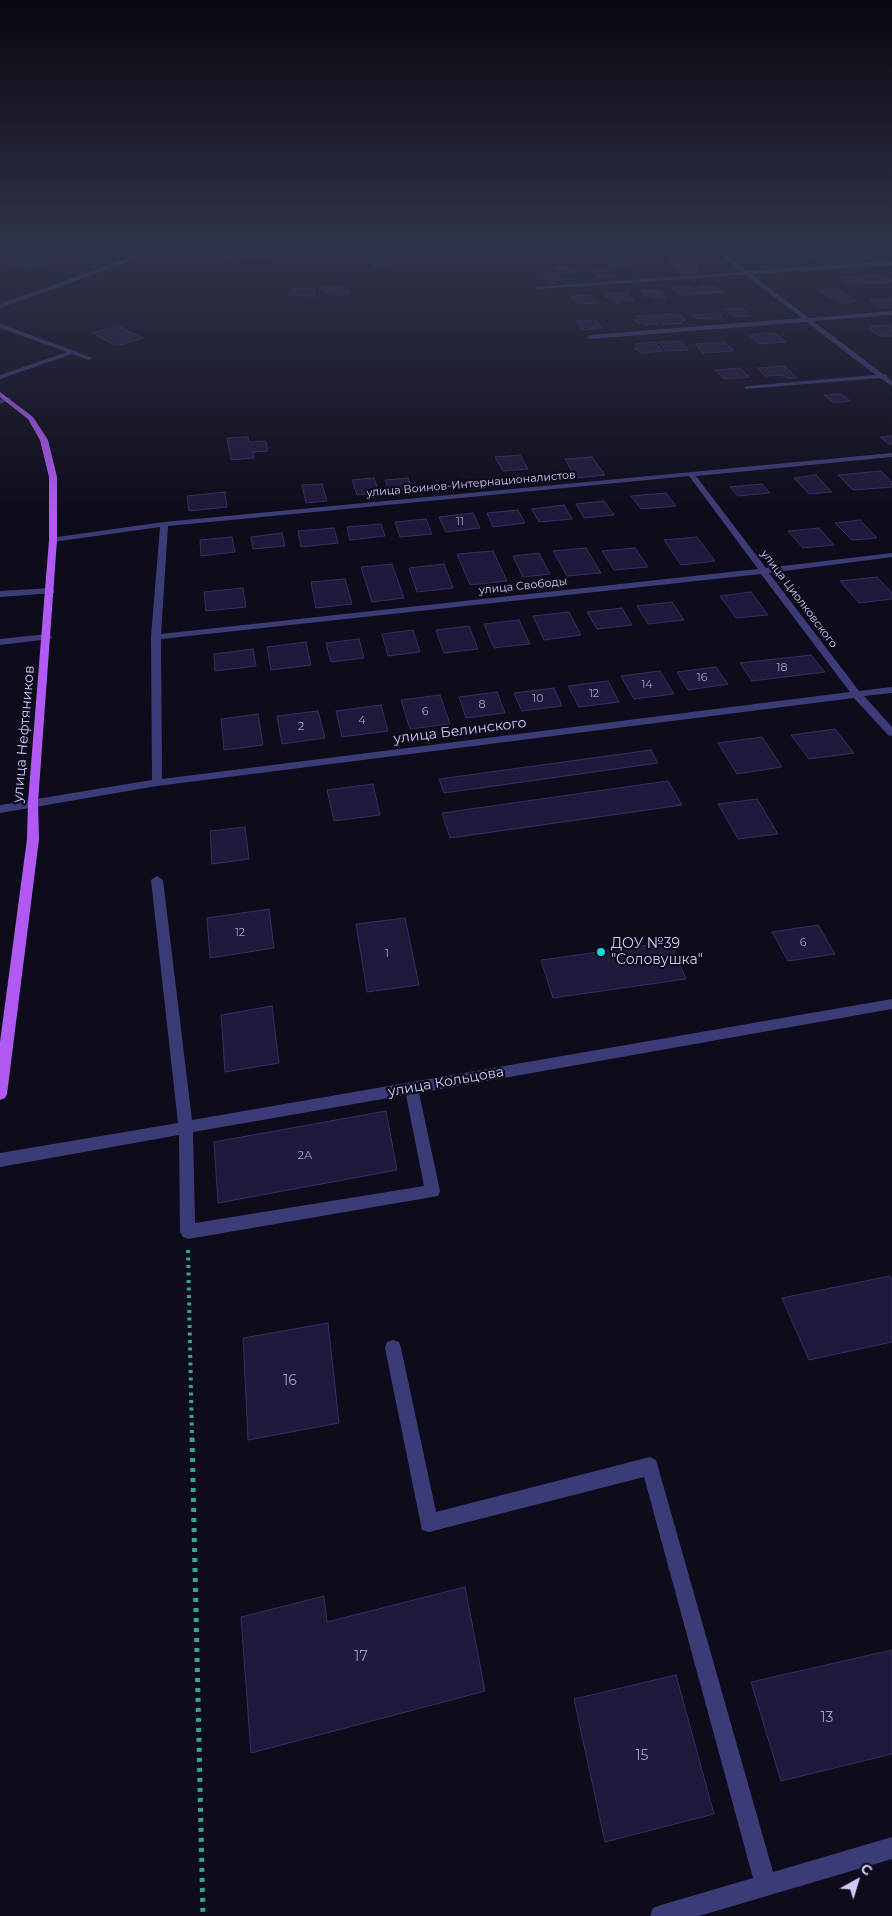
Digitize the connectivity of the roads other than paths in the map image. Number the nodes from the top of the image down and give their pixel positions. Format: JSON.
{"nodes":[{"id":1,"x":29,"y":336,"type":"edge"},
{"id":2,"x":597,"y":336,"type":"edge"},
{"id":3,"x":829,"y":336,"type":"edge"},
{"id":4,"x":590,"y":337,"type":"dead end"},
{"id":5,"x":73,"y":352,"type":"junction"},
{"id":6,"x":89,"y":358,"type":"dead end"},
{"id":7,"x":892,"y":375,"type":"edge"},
{"id":8,"x":0,"y":376,"type":"edge"},
{"id":9,"x":882,"y":376,"type":"junction"},
{"id":10,"x":892,"y":384,"type":"edge"},
{"id":11,"x":747,"y":388,"type":"dead end"},
{"id":12,"x":0,"y":394,"type":"edge"},
{"id":13,"x":4,"y":400,"type":"edge"},
{"id":14,"x":892,"y":455,"type":"edge"},
{"id":15,"x":692,"y":476,"type":"junction"},
{"id":16,"x":164,"y":524,"type":"junction"},
{"id":17,"x":53,"y":540,"type":"junction"},
{"id":18,"x":892,"y":554,"type":"edge"},
{"id":19,"x":763,"y":571,"type":"junction"},
{"id":20,"x":51,"y":592,"type":"junction"},
{"id":21,"x":0,"y":594,"type":"edge"},
{"id":22,"x":47,"y":637,"type":"junction"},
{"id":23,"x":156,"y":637,"type":"junction"},
{"id":24,"x":0,"y":642,"type":"edge"},
{"id":25,"x":892,"y":690,"type":"edge"},
{"id":26,"x":857,"y":695,"type":"junction"},
{"id":27,"x":892,"y":733,"type":"edge"},
{"id":28,"x":157,"y":783,"type":"junction"},
{"id":29,"x":33,"y":802,"type":"junction"},
{"id":30,"x":0,"y":808,"type":"edge"},
{"id":31,"x":157,"y":880,"type":"dead end"},
{"id":32,"x":892,"y":1004,"type":"edge"},
{"id":33,"x":4,"y":1040,"type":"edge"},
{"id":34,"x":411,"y":1088,"type":"junction"},
{"id":35,"x":0,"y":1094,"type":"edge"},
{"id":36,"x":186,"y":1128,"type":"junction"},
{"id":37,"x":0,"y":1160,"type":"edge"},
{"id":38,"x":393,"y":1348,"type":"dead end"},
{"id":39,"x":892,"y":1848,"type":"edge"},
{"id":40,"x":766,"y":1885,"type":"junction"},
{"id":41,"x":661,"y":1916,"type":"edge"}],
"edges":[{"from":1,"to":5,"type":"street"},
{"from":2,"to":4,"type":"street"},
{"from":3,"to":9,"type":"street"},
{"from":5,"to":6,"type":"street"},
{"from":5,"to":8,"type":"street"},
{"from":7,"to":9,"type":"street"},
{"from":9,"to":10,"type":"street"},
{"from":9,"to":11,"type":"street"},
{"from":12,"to":13,"type":"main road","name":"улица Нефтяников"},
{"from":13,"to":17,"type":"main road","name":"улица Нефтяников"},
{"from":14,"to":15,"type":"street","name":"улица Воинов-Интернационалистов"},
{"from":15,"to":16,"type":"street","name":"улица Воинов-Интернационалистов"},
{"from":15,"to":19,"type":"street","name":"улица Циолковского"},
{"from":16,"to":17,"type":"street","name":"улица Воинов-Интернационалистов"},
{"from":16,"to":23,"type":"street"},
{"from":17,"to":20,"type":"main road","name":"улица Нефтяников"},
{"from":18,"to":19,"type":"street","name":"улица Свободы"},
{"from":19,"to":23,"type":"street","name":"улица Свободы"},
{"from":19,"to":26,"type":"street","name":"улица Циолковского"},
{"from":20,"to":21,"type":"street"},
{"from":20,"to":22,"type":"main road","name":"улица Нефтяников"},
{"from":22,"to":24,"type":"street"},
{"from":22,"to":29,"type":"main road","name":"улица Нефтяников"},
{"from":23,"to":28,"type":"street"},
{"from":25,"to":26,"type":"street","name":"улица Белинского"},
{"from":26,"to":27,"type":"street","name":"улица Циолковского"},
{"from":26,"to":28,"type":"street","name":"улица Белинского"},
{"from":28,"to":29,"type":"street","name":"улица Белинского"},
{"from":29,"to":30,"type":"street","name":"улица Белинского"},
{"from":29,"to":33,"type":"main road","name":"улица Нефтяников"},
{"from":31,"to":36,"type":"street"},
{"from":32,"to":34,"type":"street","name":"улица Кольцова"},
{"from":33,"to":35,"type":"main road","name":"улица Нефтяников"},
{"from":34,"to":36,"type":"street","name":"улица Кольцова"},
{"from":34,"to":36,"type":"street"},
{"from":36,"to":37,"type":"street","name":"улица Кольцова"},
{"from":38,"to":40,"type":"street"},
{"from":39,"to":40,"type":"street"},
{"from":40,"to":41,"type":"street"}]}
